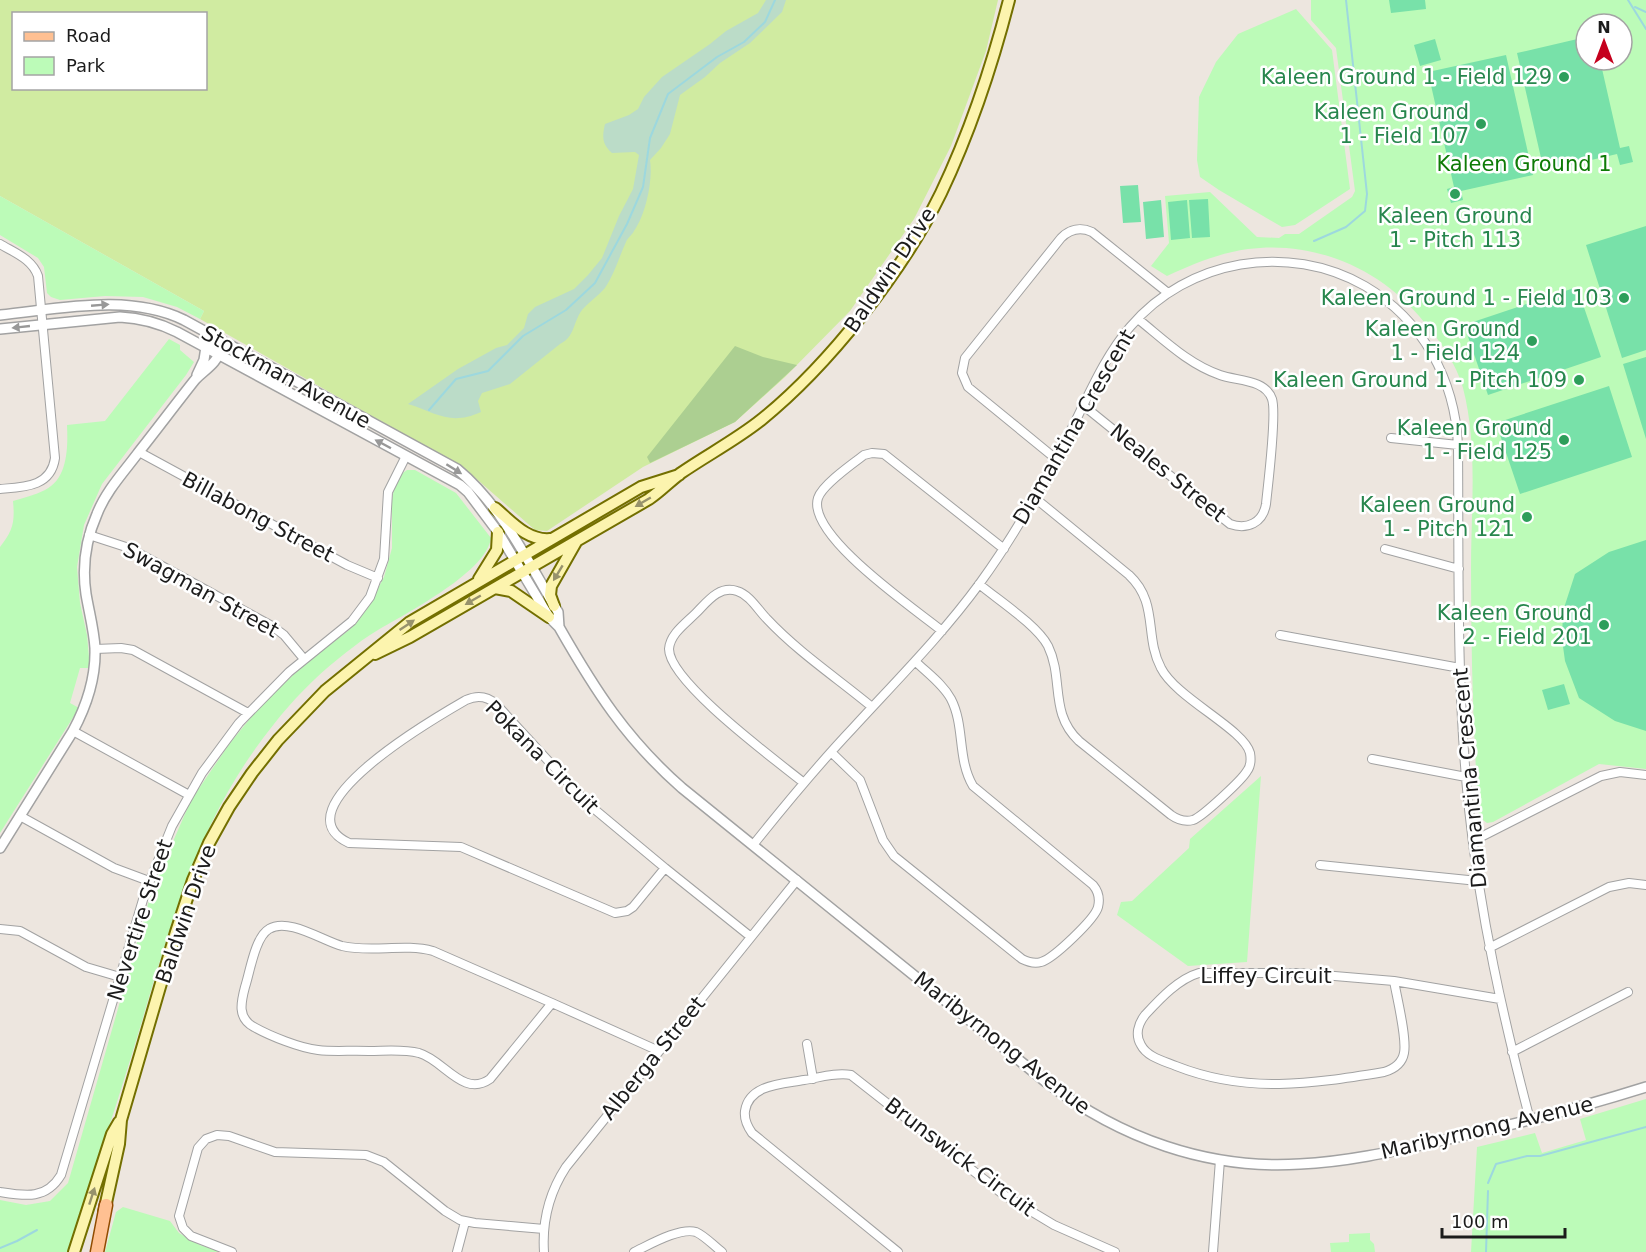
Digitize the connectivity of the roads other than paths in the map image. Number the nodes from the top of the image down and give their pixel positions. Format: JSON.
{"nodes":[{"id":1,"x":1009,"y":0,"type":"edge"},
{"id":2,"x":0,"y":244,"type":"edge"},
{"id":3,"x":1168,"y":293,"type":"junction"},
{"id":4,"x":0,"y":315,"type":"edge"},
{"id":5,"x":42,"y":318,"type":"junction"},
{"id":6,"x":1138,"y":318,"type":"junction"},
{"id":7,"x":0,"y":329,"type":"edge"},
{"id":8,"x":219,"y":339,"type":"junction"},
{"id":9,"x":206,"y":347,"type":"junction"},
{"id":10,"x":219,"y":355,"type":"junction"},
{"id":11,"x":196,"y":377,"type":"junction"},
{"id":12,"x":1084,"y":406,"type":"junction"},
{"id":13,"x":1391,"y":438,"type":"dead end"},
{"id":14,"x":1458,"y":445,"type":"junction"},
{"id":15,"x":139,"y":452,"type":"junction"},
{"id":16,"x":406,"y":456,"type":"junction"},
{"id":17,"x":1056,"y":459,"type":"junction"},
{"id":18,"x":679,"y":475,"type":"junction"},
{"id":19,"x":0,"y":489,"type":"edge"},
{"id":20,"x":1035,"y":498,"type":"junction"},
{"id":21,"x":495,"y":508,"type":"junction"},
{"id":22,"x":498,"y":532,"type":"junction"},
{"id":23,"x":89,"y":535,"type":"junction"},
{"id":24,"x":551,"y":539,"type":"junction"},
{"id":25,"x":576,"y":542,"type":"junction"},
{"id":26,"x":1004,"y":549,"type":"junction"},
{"id":27,"x":1385,"y":549,"type":"dead end"},
{"id":28,"x":520,"y":558,"type":"junction"},
{"id":29,"x":1459,"y":569,"type":"junction"},
{"id":30,"x":527,"y":570,"type":"junction"},
{"id":31,"x":378,"y":578,"type":"junction"},
{"id":32,"x":478,"y":582,"type":"junction"},
{"id":33,"x":979,"y":584,"type":"junction"},
{"id":34,"x":495,"y":588,"type":"junction"},
{"id":35,"x":554,"y":606,"type":"junction"},
{"id":36,"x":549,"y":617,"type":"junction"},
{"id":37,"x":559,"y":627,"type":"junction"},
{"id":38,"x":942,"y":631,"type":"junction"},
{"id":39,"x":1280,"y":635,"type":"dead end"},
{"id":40,"x":95,"y":649,"type":"junction"},
{"id":41,"x":369,"y":656,"type":"junction"},
{"id":42,"x":304,"y":659,"type":"junction"},
{"id":43,"x":915,"y":661,"type":"junction"},
{"id":44,"x":1460,"y":668,"type":"junction"},
{"id":45,"x":873,"y":707,"type":"junction"},
{"id":46,"x":248,"y":713,"type":"junction"},
{"id":47,"x":73,"y":731,"type":"junction"},
{"id":48,"x":831,"y":752,"type":"junction"},
{"id":49,"x":1372,"y":759,"type":"dead end"},
{"id":50,"x":1646,"y":775,"type":"edge"},
{"id":51,"x":1466,"y":777,"type":"junction"},
{"id":52,"x":804,"y":783,"type":"junction"},
{"id":53,"x":189,"y":795,"type":"junction"},
{"id":54,"x":20,"y":816,"type":"junction"},
{"id":55,"x":1473,"y":841,"type":"junction"},
{"id":56,"x":753,"y":845,"type":"junction"},
{"id":57,"x":0,"y":848,"type":"edge"},
{"id":58,"x":1320,"y":865,"type":"dead end"},
{"id":59,"x":665,"y":868,"type":"junction"},
{"id":60,"x":797,"y":880,"type":"junction"},
{"id":61,"x":149,"y":881,"type":"junction"},
{"id":62,"x":1478,"y":881,"type":"junction"},
{"id":63,"x":1646,"y":885,"type":"edge"},
{"id":64,"x":0,"y":929,"type":"edge"},
{"id":65,"x":751,"y":938,"type":"junction"},
{"id":66,"x":1489,"y":948,"type":"junction"},
{"id":67,"x":120,"y":977,"type":"junction"},
{"id":68,"x":1394,"y":981,"type":"junction"},
{"id":69,"x":1628,"y":992,"type":"dead end"},
{"id":70,"x":1500,"y":999,"type":"junction"},
{"id":71,"x":552,"y":1003,"type":"junction"},
{"id":72,"x":807,"y":1044,"type":"dead end"},
{"id":73,"x":659,"y":1051,"type":"junction"},
{"id":74,"x":1512,"y":1052,"type":"junction"},
{"id":75,"x":813,"y":1079,"type":"junction"},
{"id":76,"x":1646,"y":1087,"type":"edge"},
{"id":77,"x":121,"y":1120,"type":"junction"},
{"id":78,"x":1530,"y":1120,"type":"junction"},
{"id":79,"x":1220,"y":1160,"type":"junction"},
{"id":80,"x":0,"y":1192,"type":"edge"},
{"id":81,"x":106,"y":1205,"type":"junction"},
{"id":82,"x":465,"y":1222,"type":"junction"},
{"id":83,"x":544,"y":1229,"type":"junction"},
{"id":84,"x":1106,"y":1250,"type":"edge"},
{"id":85,"x":74,"y":1252,"type":"edge"},
{"id":86,"x":91,"y":1252,"type":"edge"},
{"id":87,"x":97,"y":1252,"type":"edge"},
{"id":88,"x":232,"y":1252,"type":"edge"},
{"id":89,"x":457,"y":1252,"type":"edge"},
{"id":90,"x":544,"y":1252,"type":"edge"},
{"id":91,"x":634,"y":1252,"type":"edge"},
{"id":92,"x":722,"y":1252,"type":"edge"},
{"id":93,"x":898,"y":1252,"type":"edge"},
{"id":94,"x":1115,"y":1252,"type":"edge"},
{"id":95,"x":1213,"y":1252,"type":"edge"}],
"edges":[{"from":1,"to":18,"type":"main road","name":"Baldwin Drive"},
{"from":2,"to":5,"type":"street"},
{"from":3,"to":6,"type":"street","name":"Diamantina Crescent"},
{"from":3,"to":14,"type":"street","name":"Diamantina Crescent"},
{"from":3,"to":17,"type":"street"},
{"from":4,"to":5,"type":"street","name":"Stockman Avenue"},
{"from":5,"to":7,"type":"street","name":"Stockman Avenue","one_way":true},
{"from":5,"to":8,"type":"street","name":"Stockman Avenue","one_way":true},
{"from":5,"to":9,"type":"street","name":"Stockman Avenue"},
{"from":5,"to":19,"type":"street"},
{"from":6,"to":12,"type":"street","name":"Diamantina Crescent"},
{"from":6,"to":12,"type":"street","name":"Neales Street"},
{"from":8,"to":9,"type":"street"},
{"from":8,"to":10,"type":"street"},
{"from":8,"to":21,"type":"street","name":"Stockman Avenue","one_way":true},
{"from":9,"to":10,"type":"street","name":"Stockman Avenue"},
{"from":9,"to":11,"type":"street"},
{"from":10,"to":11,"type":"street"},
{"from":16,"to":10,"type":"street","name":"Stockman Avenue","one_way":true},
{"from":11,"to":15,"type":"street"},
{"from":12,"to":17,"type":"street","name":"Diamantina Crescent"},
{"from":13,"to":14,"type":"street"},
{"from":14,"to":29,"type":"street","name":"Diamantina Crescent"},
{"from":15,"to":23,"type":"street"},
{"from":15,"to":31,"type":"street","name":"Billabong Street"},
{"from":16,"to":22,"type":"street","name":"Stockman Avenue"},
{"from":16,"to":31,"type":"street","name":"Nevertire Street"},
{"from":17,"to":20,"type":"street","name":"Diamantina Crescent"},
{"from":18,"to":24,"type":"main road","name":"Baldwin Drive"},
{"from":18,"to":25,"type":"main road","name":"Baldwin Drive","one_way":true},
{"from":20,"to":26,"type":"street","name":"Diamantina Crescent"},
{"from":20,"to":33,"type":"street"},
{"from":21,"to":24,"type":"main road"},
{"from":21,"to":28,"type":"street","name":"Stockman Avenue"},
{"from":22,"to":28,"type":"street","name":"Stockman Avenue"},
{"from":22,"to":32,"type":"main road"},
{"from":23,"to":40,"type":"street"},
{"from":23,"to":42,"type":"street","name":"Swagman Street"},
{"from":24,"to":28,"type":"main road","name":"Baldwin Drive"},
{"from":25,"to":30,"type":"main road","name":"Baldwin Drive"},
{"from":25,"to":35,"type":"main road","one_way":true},
{"from":26,"to":33,"type":"street","name":"Diamantina Crescent"},
{"from":26,"to":38,"type":"street"},
{"from":27,"to":29,"type":"street"},
{"from":28,"to":30,"type":"street"},
{"from":28,"to":32,"type":"main road","name":"Baldwin Drive"},
{"from":29,"to":44,"type":"street","name":"Diamantina Crescent"},
{"from":30,"to":34,"type":"main road","name":"Baldwin Drive"},
{"from":30,"to":35,"type":"street","name":"Maribyrnong Avenue"},
{"from":30,"to":36,"type":"street","name":"Maribyrnong Avenue"},
{"from":31,"to":42,"type":"street","name":"Nevertire Street"},
{"from":41,"to":32,"type":"main road","name":"Baldwin Drive","one_way":true},
{"from":33,"to":38,"type":"street","name":"Diamantina Crescent"},
{"from":34,"to":36,"type":"main road"},
{"from":34,"to":41,"type":"main road","name":"Baldwin Drive","one_way":true},
{"from":35,"to":37,"type":"street","name":"Maribyrnong Avenue"},
{"from":36,"to":37,"type":"street","name":"Maribyrnong Avenue"},
{"from":37,"to":56,"type":"street","name":"Maribyrnong Avenue"},
{"from":38,"to":43,"type":"street","name":"Diamantina Crescent"},
{"from":39,"to":44,"type":"street"},
{"from":40,"to":46,"type":"street"},
{"from":40,"to":47,"type":"street"},
{"from":41,"to":77,"type":"main road","name":"Baldwin Drive"},
{"from":42,"to":46,"type":"street","name":"Nevertire Street"},
{"from":43,"to":45,"type":"street","name":"Diamantina Crescent"},
{"from":43,"to":48,"type":"street"},
{"from":44,"to":51,"type":"street","name":"Diamantina Crescent"},
{"from":45,"to":48,"type":"street","name":"Diamantina Crescent"},
{"from":45,"to":52,"type":"street"},
{"from":46,"to":53,"type":"street","name":"Nevertire Street"},
{"from":47,"to":53,"type":"street"},
{"from":47,"to":54,"type":"street"},
{"from":48,"to":52,"type":"street","name":"Diamantina Crescent"},
{"from":49,"to":51,"type":"street"},
{"from":50,"to":55,"type":"street"},
{"from":51,"to":55,"type":"street","name":"Diamantina Crescent"},
{"from":52,"to":56,"type":"street","name":"Diamantina Crescent"},
{"from":53,"to":61,"type":"street","name":"Nevertire Street"},
{"from":54,"to":57,"type":"street"},
{"from":54,"to":61,"type":"street"},
{"from":55,"to":62,"type":"street","name":"Diamantina Crescent"},
{"from":56,"to":60,"type":"street","name":"Maribyrnong Avenue"},
{"from":58,"to":62,"type":"street"},
{"from":59,"to":59,"type":"street","name":"Pokana Circuit"},
{"from":59,"to":65,"type":"street","name":"Pokana Circuit"},
{"from":60,"to":65,"type":"street","name":"Alberga Street"},
{"from":60,"to":79,"type":"street","name":"Maribyrnong Avenue"},
{"from":61,"to":67,"type":"street","name":"Nevertire Street"},
{"from":62,"to":66,"type":"street","name":"Diamantina Crescent"},
{"from":63,"to":66,"type":"street"},
{"from":64,"to":67,"type":"street"},
{"from":65,"to":73,"type":"street","name":"Alberga Street"},
{"from":66,"to":70,"type":"street","name":"Diamantina Crescent"},
{"from":67,"to":80,"type":"street","name":"Nevertire Street"},
{"from":68,"to":68,"type":"street","name":"Liffey Circuit"},
{"from":68,"to":70,"type":"street","name":"Liffey Circuit"},
{"from":69,"to":74,"type":"street"},
{"from":70,"to":74,"type":"street","name":"Diamantina Crescent"},
{"from":71,"to":71,"type":"street"},
{"from":71,"to":73,"type":"street"},
{"from":72,"to":75,"type":"street"},
{"from":73,"to":83,"type":"street","name":"Alberga Street"},
{"from":74,"to":78,"type":"street","name":"Diamantina Crescent"},
{"from":75,"to":84,"type":"street","name":"Brunswick Circuit"},
{"from":75,"to":93,"type":"street","name":"Brunswick Circuit"},
{"from":76,"to":78,"type":"street","name":"Maribyrnong Avenue"},
{"from":77,"to":81,"type":"main road","name":"Baldwin Drive"},
{"from":85,"to":77,"type":"main road","name":"Baldwin Drive","one_way":true},
{"from":78,"to":79,"type":"street","name":"Maribyrnong Avenue"},
{"from":79,"to":95,"type":"street"},
{"from":81,"to":86,"type":"main road","name":"Baldwin Drive"},
{"from":81,"to":87,"type":"main road"},
{"from":82,"to":83,"type":"street"},
{"from":82,"to":88,"type":"street"},
{"from":82,"to":89,"type":"street"},
{"from":83,"to":90,"type":"street","name":"Alberga Street"},
{"from":84,"to":94,"type":"street","name":"Brunswick Circuit"},
{"from":91,"to":92,"type":"street"}]}
